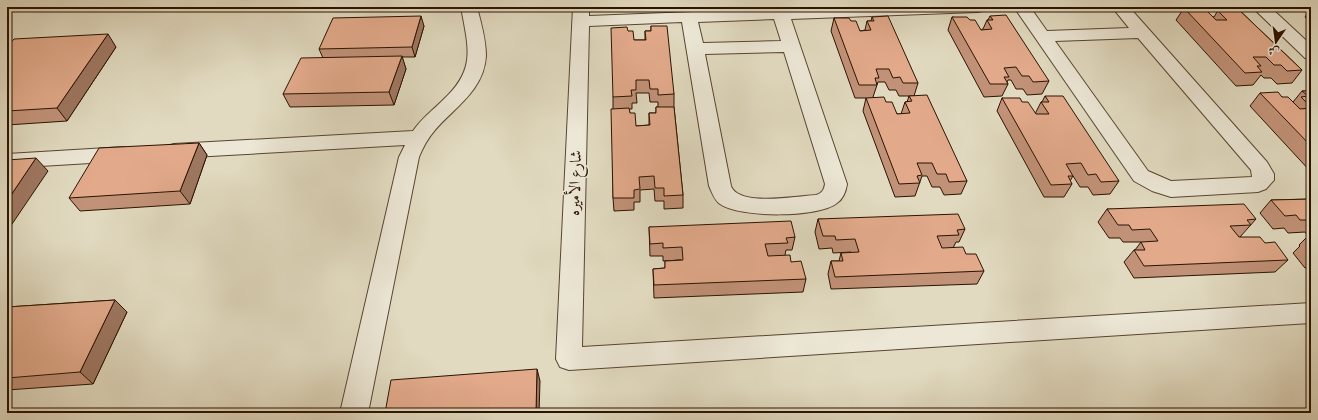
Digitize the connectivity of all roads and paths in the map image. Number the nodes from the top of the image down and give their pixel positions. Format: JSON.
{"nodes":[{"id":1,"x":470,"y":7,"type":"edge"},
{"id":2,"x":976,"y":7,"type":"edge"},
{"id":3,"x":1022,"y":7,"type":"edge"},
{"id":4,"x":1120,"y":7,"type":"edge"},
{"id":5,"x":1260,"y":7,"type":"edge"},
{"id":6,"x":884,"y":9,"type":"edge"},
{"id":7,"x":780,"y":11,"type":"edge"},
{"id":8,"x":581,"y":14,"type":"edge"},
{"id":9,"x":700,"y":14,"type":"edge"},
{"id":10,"x":1143,"y":33,"type":"junction"},
{"id":11,"x":1042,"y":36,"type":"junction"},
{"id":12,"x":792,"y":46,"type":"junction"},
{"id":13,"x":694,"y":49,"type":"junction"},
{"id":14,"x":1311,"y":54,"type":"edge"},
{"id":15,"x":419,"y":137,"type":"junction"},
{"id":16,"x":7,"y":161,"type":"edge"},
{"id":17,"x":1311,"y":313,"type":"edge"},
{"id":18,"x":354,"y":413,"type":"edge"}],
"edges":[{"from":1,"to":15,"type":"street"},
{"from":2,"to":6,"type":"street"},
{"from":3,"to":11,"type":"street"},
{"from":4,"to":10,"type":"street"},
{"from":5,"to":14,"type":"street"},
{"from":6,"to":7,"type":"street"},
{"from":7,"to":9,"type":"street"},
{"from":7,"to":12,"type":"street"},
{"from":8,"to":9,"type":"street"},
{"from":8,"to":17,"type":"street","name":"شارع الأميره"},
{"from":9,"to":13,"type":"street"},
{"from":10,"to":11,"type":"street"},
{"from":10,"to":11,"type":"street"},
{"from":12,"to":13,"type":"street"},
{"from":12,"to":13,"type":"street"},
{"from":15,"to":16,"type":"street"},
{"from":15,"to":18,"type":"street"}]}
